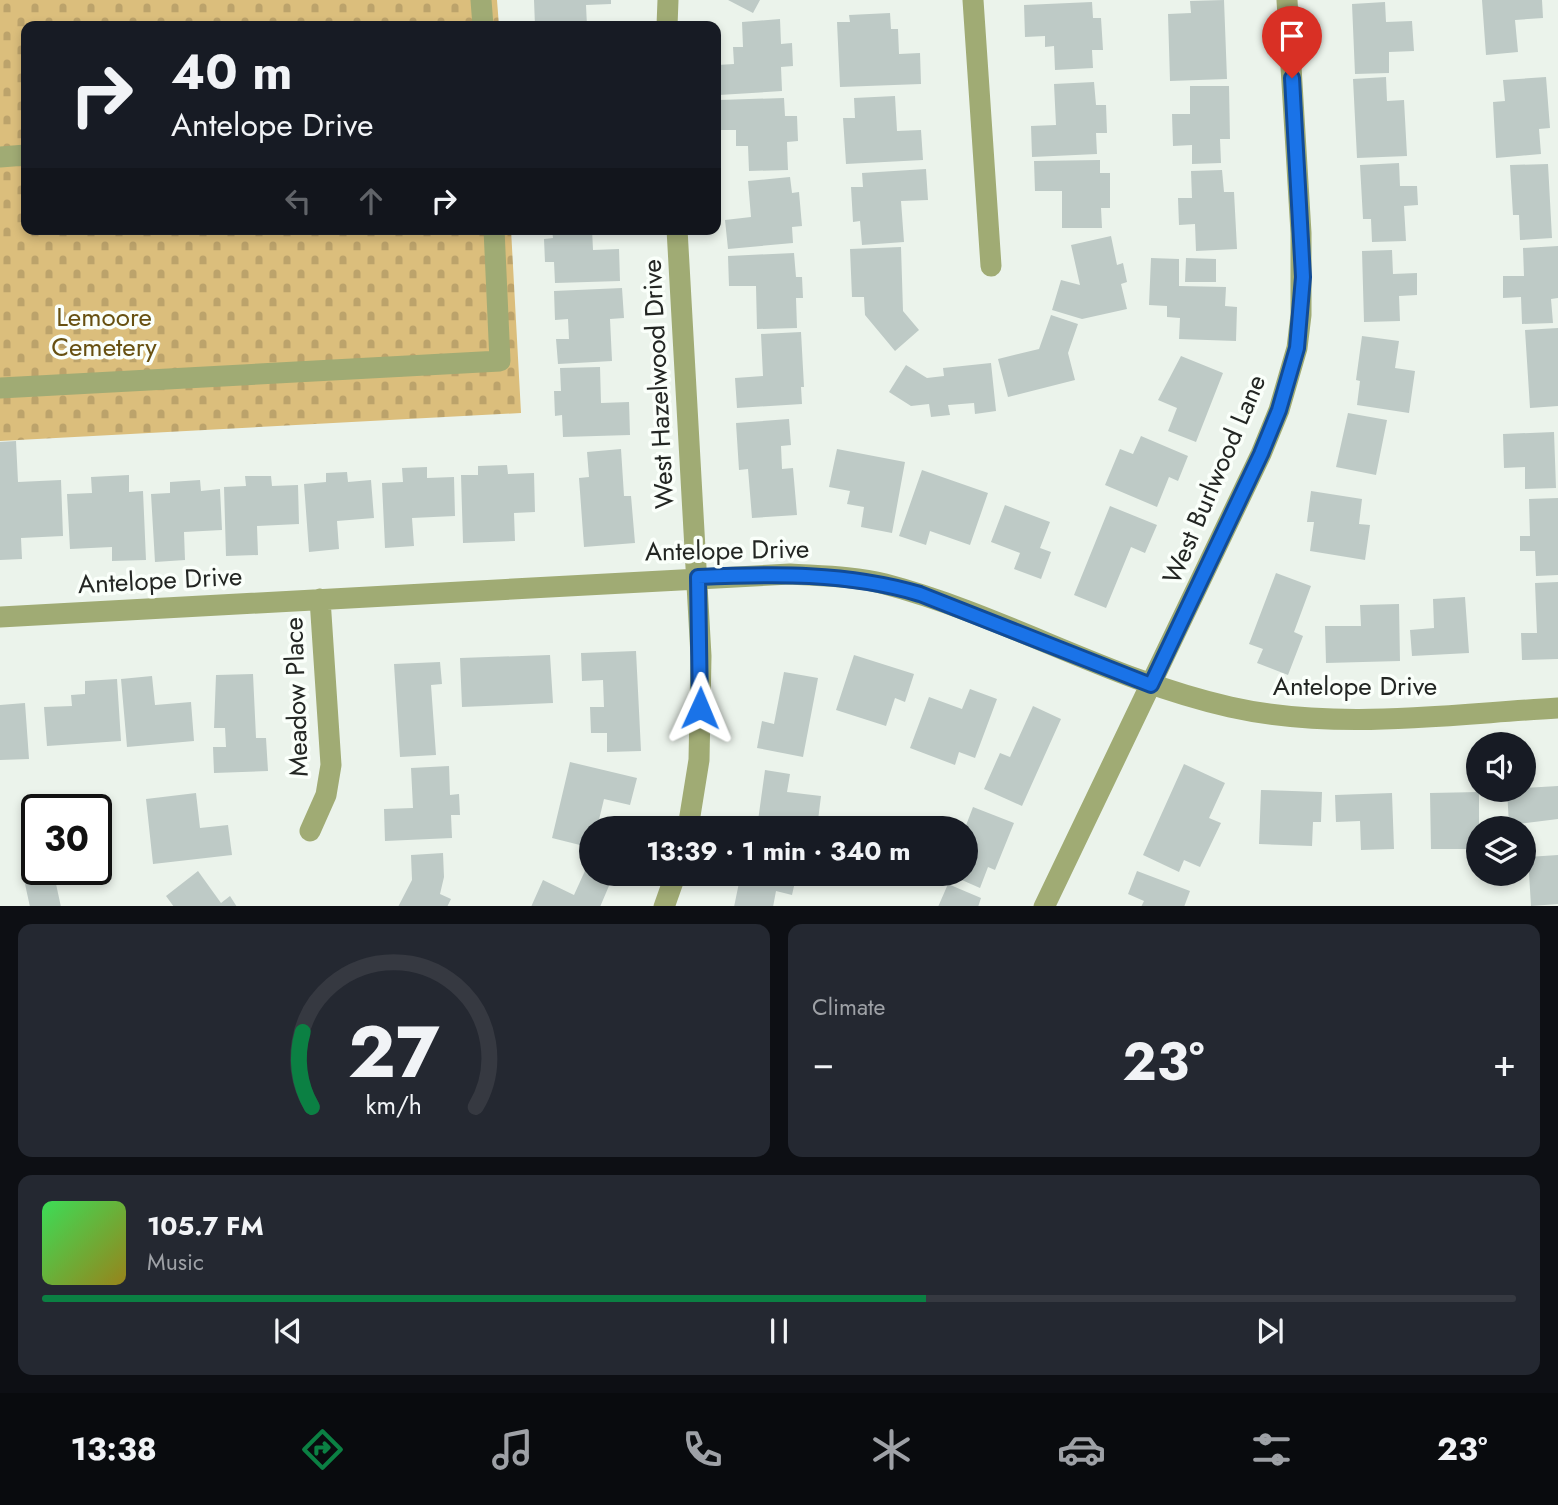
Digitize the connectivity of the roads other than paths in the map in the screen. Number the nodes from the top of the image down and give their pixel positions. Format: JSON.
{"nodes":[{"id":1,"x":481,"y":0,"type":"edge"},
{"id":2,"x":668,"y":0,"type":"edge"},
{"id":3,"x":974,"y":0,"type":"edge"},
{"id":4,"x":1287,"y":0,"type":"edge"},
{"id":5,"x":482,"y":21,"type":"edge"},
{"id":6,"x":667,"y":21,"type":"edge"},
{"id":7,"x":21,"y":155,"type":"edge"},
{"id":8,"x":0,"y":157,"type":"edge"},
{"id":9,"x":494,"y":235,"type":"edge"},
{"id":10,"x":677,"y":235,"type":"edge"},
{"id":11,"x":991,"y":267,"type":"dead end"},
{"id":12,"x":0,"y":388,"type":"edge"},
{"id":13,"x":698,"y":577,"type":"junction"},
{"id":14,"x":320,"y":599,"type":"junction"},
{"id":15,"x":0,"y":617,"type":"edge"},
{"id":16,"x":1151,"y":685,"type":"junction"},
{"id":17,"x":1558,"y":708,"type":"edge"},
{"id":18,"x":690,"y":816,"type":"edge"},
{"id":19,"x":310,"y":831,"type":"dead end"},
{"id":20,"x":671,"y":886,"type":"edge"},
{"id":21,"x":664,"y":906,"type":"edge"},
{"id":22,"x":1044,"y":906,"type":"edge"}],
"edges":[{"from":1,"to":5,"type":"street"},
{"from":2,"to":6,"type":"street"},
{"from":3,"to":11,"type":"street"},
{"from":4,"to":16,"type":"street","name":"West Burlwood Lane"},
{"from":7,"to":8,"type":"street"},
{"from":9,"to":12,"type":"street"},
{"from":10,"to":13,"type":"street","name":"West Hazelwood Drive"},
{"from":13,"to":14,"type":"street","name":"Antelope Drive"},
{"from":13,"to":16,"type":"street","name":"Antelope Drive"},
{"from":13,"to":18,"type":"street","name":"West Hazelwood Drive"},
{"from":14,"to":15,"type":"street","name":"Antelope Drive"},
{"from":14,"to":19,"type":"street","name":"Meadow Place"},
{"from":16,"to":17,"type":"street","name":"Antelope Drive"},
{"from":16,"to":22,"type":"street","name":"West Burlwood Lane"},
{"from":20,"to":21,"type":"street"}]}
